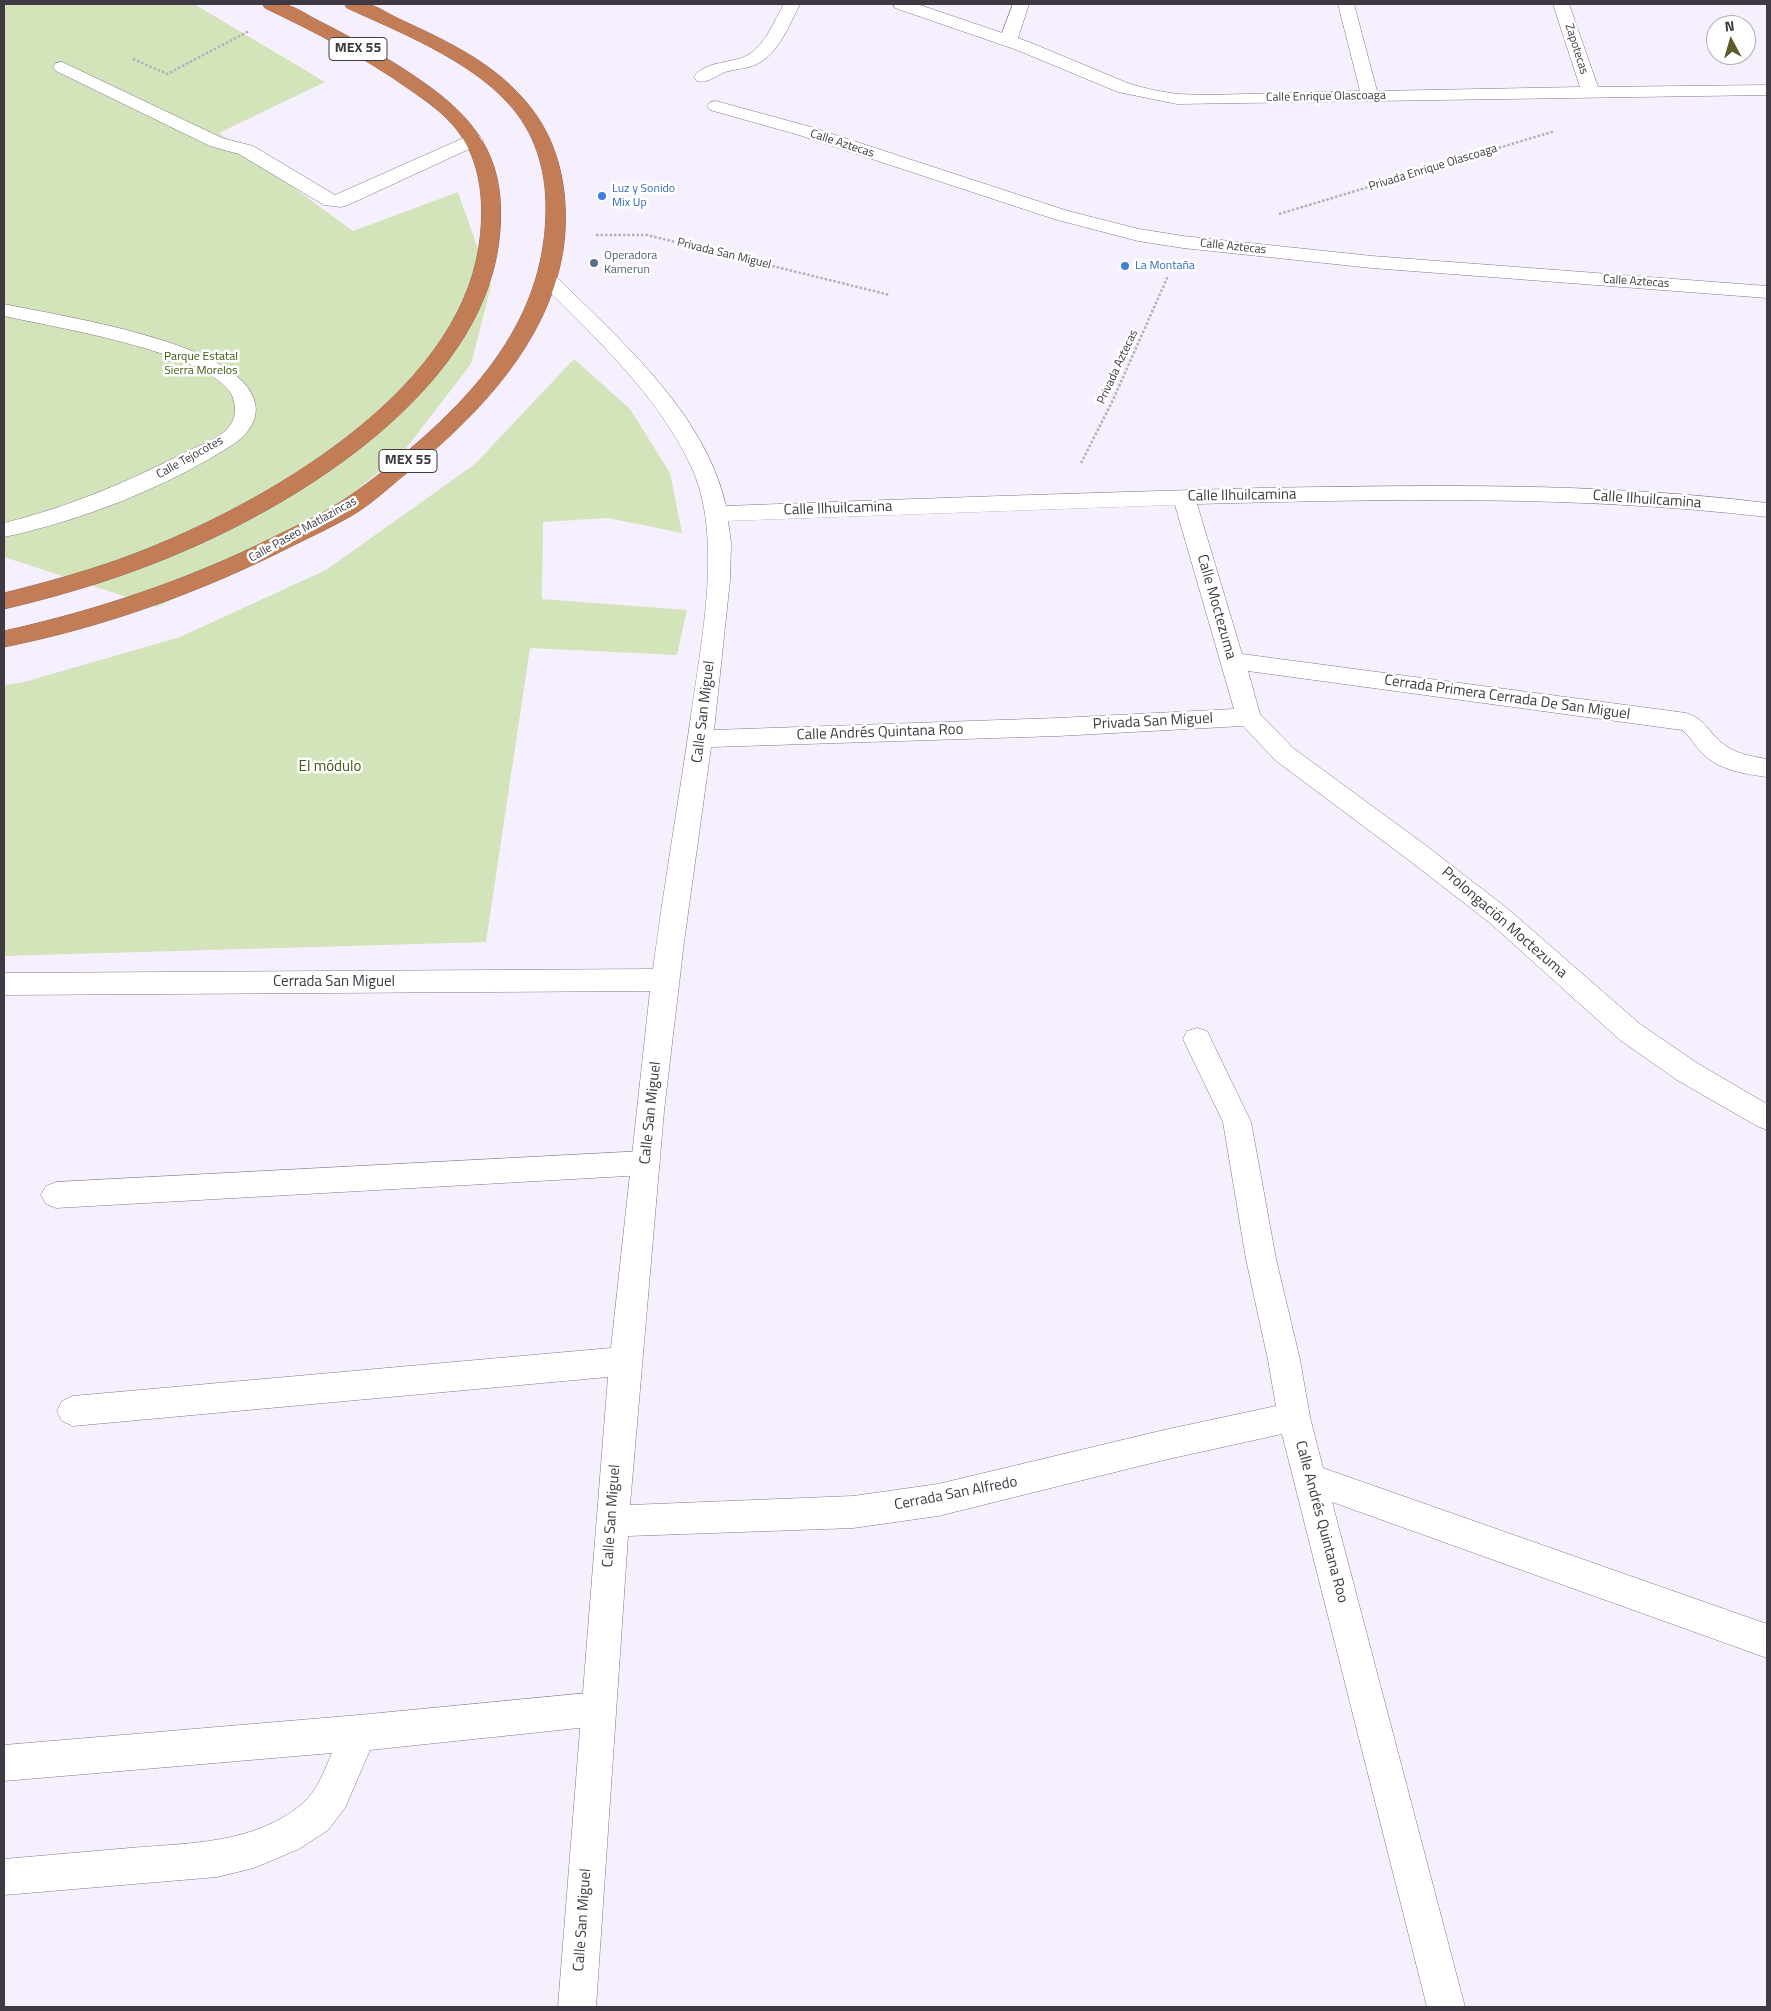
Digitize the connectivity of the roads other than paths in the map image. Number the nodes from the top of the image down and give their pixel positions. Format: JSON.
{"nodes":[{"id":1,"x":271,"y":4,"type":"edge"},
{"id":2,"x":353,"y":4,"type":"edge"},
{"id":3,"x":792,"y":4,"type":"edge"},
{"id":4,"x":901,"y":4,"type":"edge"},
{"id":5,"x":1021,"y":4,"type":"edge"},
{"id":6,"x":1346,"y":4,"type":"edge"},
{"id":7,"x":1561,"y":4,"type":"edge"},
{"id":8,"x":1008,"y":41,"type":"junction"},
{"id":9,"x":62,"y":67,"type":"dead end"},
{"id":10,"x":703,"y":77,"type":"dead end"},
{"id":11,"x":1767,"y":90,"type":"edge"},
{"id":12,"x":1591,"y":94,"type":"junction"},
{"id":13,"x":1370,"y":96,"type":"junction"},
{"id":14,"x":716,"y":106,"type":"dead end"},
{"id":15,"x":474,"y":140,"type":"junction"},
{"id":16,"x":548,"y":279,"type":"junction"},
{"id":17,"x":1767,"y":292,"type":"edge"},
{"id":18,"x":4,"y":310,"type":"edge"},
{"id":19,"x":1184,"y":497,"type":"junction"},
{"id":20,"x":1767,"y":510,"type":"edge"},
{"id":21,"x":717,"y":514,"type":"junction"},
{"id":22,"x":4,"y":530,"type":"edge"},
{"id":23,"x":4,"y":601,"type":"edge"},
{"id":24,"x":4,"y":639,"type":"edge"},
{"id":25,"x":1231,"y":661,"type":"junction"},
{"id":26,"x":1249,"y":717,"type":"junction"},
{"id":27,"x":1058,"y":728,"type":"joint"},
{"id":28,"x":701,"y":739,"type":"junction"},
{"id":29,"x":1767,"y":768,"type":"edge"},
{"id":30,"x":665,"y":980,"type":"junction"},
{"id":31,"x":4,"y":984,"type":"edge"},
{"id":32,"x":1197,"y":1039,"type":"dead end"},
{"id":33,"x":1767,"y":1118,"type":"edge"},
{"id":34,"x":646,"y":1162,"type":"junction"},
{"id":35,"x":56,"y":1195,"type":"dead end"},
{"id":36,"x":625,"y":1361,"type":"junction"},
{"id":37,"x":73,"y":1411,"type":"dead end"},
{"id":38,"x":1294,"y":1417,"type":"junction"},
{"id":39,"x":1310,"y":1479,"type":"junction"},
{"id":40,"x":612,"y":1521,"type":"junction"},
{"id":41,"x":1767,"y":1641,"type":"edge"},
{"id":42,"x":598,"y":1709,"type":"junction"},
{"id":43,"x":359,"y":1733,"type":"junction"},
{"id":44,"x":4,"y":1763,"type":"edge"},
{"id":45,"x":4,"y":1877,"type":"edge"},
{"id":46,"x":577,"y":2007,"type":"edge"},
{"id":47,"x":1446,"y":2007,"type":"edge"}],
"edges":[{"from":1,"to":15,"type":"highway","number":"MEX 55"},
{"from":2,"to":16,"type":"highway","name":"Calle Paseo Matlazincas","number":"MEX 55"},
{"from":3,"to":10,"type":"street"},
{"from":4,"to":8,"type":"street","name":"Calle Enrique Olascoaga"},
{"from":5,"to":8,"type":"street"},
{"from":6,"to":13,"type":"street"},
{"from":7,"to":12,"type":"street","name":"Zapotecas"},
{"from":8,"to":13,"type":"street","name":"Calle Enrique Olascoaga"},
{"from":9,"to":15,"type":"street"},
{"from":11,"to":12,"type":"street","name":"Calle Enrique Olascoaga"},
{"from":12,"to":13,"type":"street","name":"Calle Enrique Olascoaga"},
{"from":14,"to":17,"type":"street","name":"Calle Aztecas"},
{"from":15,"to":23,"type":"highway","number":"MEX 55"},
{"from":16,"to":21,"type":"street","name":"Calle San Miguel"},
{"from":16,"to":24,"type":"highway","name":"Calle Paseo Matlazincas","number":"MEX 55"},
{"from":18,"to":22,"type":"street","name":"Calle Tejocotes"},
{"from":19,"to":20,"type":"street","name":"Calle Ilhuilcamina"},
{"from":19,"to":21,"type":"street","name":"Calle Ilhuilcamina"},
{"from":19,"to":25,"type":"street","name":"Calle Moctezuma"},
{"from":21,"to":28,"type":"street","name":"Calle San Miguel"},
{"from":25,"to":26,"type":"street","name":"Calle Moctezuma"},
{"from":25,"to":29,"type":"street","name":"Cerrada Primera Cerrada De San Miguel"},
{"from":26,"to":27,"type":"street","name":"Privada San Miguel"},
{"from":26,"to":33,"type":"street","name":"Prolongación Moctezuma"},
{"from":27,"to":28,"type":"street","name":"Calle Andrés Quintana Roo"},
{"from":28,"to":30,"type":"street","name":"Calle San Miguel"},
{"from":30,"to":31,"type":"street","name":"Cerrada San Miguel"},
{"from":30,"to":34,"type":"street","name":"Calle San Miguel"},
{"from":32,"to":38,"type":"street","name":"Calle Andrés Quintana Roo"},
{"from":34,"to":35,"type":"street"},
{"from":34,"to":36,"type":"street","name":"Calle San Miguel"},
{"from":36,"to":37,"type":"street"},
{"from":36,"to":40,"type":"street","name":"Calle San Miguel"},
{"from":38,"to":39,"type":"street","name":"Calle Andrés Quintana Roo"},
{"from":38,"to":40,"type":"street","name":"Cerrada San Alfredo"},
{"from":39,"to":41,"type":"street"},
{"from":39,"to":47,"type":"street","name":"Calle Andrés Quintana Roo"},
{"from":40,"to":42,"type":"street","name":"Calle San Miguel"},
{"from":42,"to":43,"type":"street"},
{"from":42,"to":46,"type":"street","name":"Calle San Miguel"},
{"from":43,"to":44,"type":"street"},
{"from":43,"to":45,"type":"street"}]}
